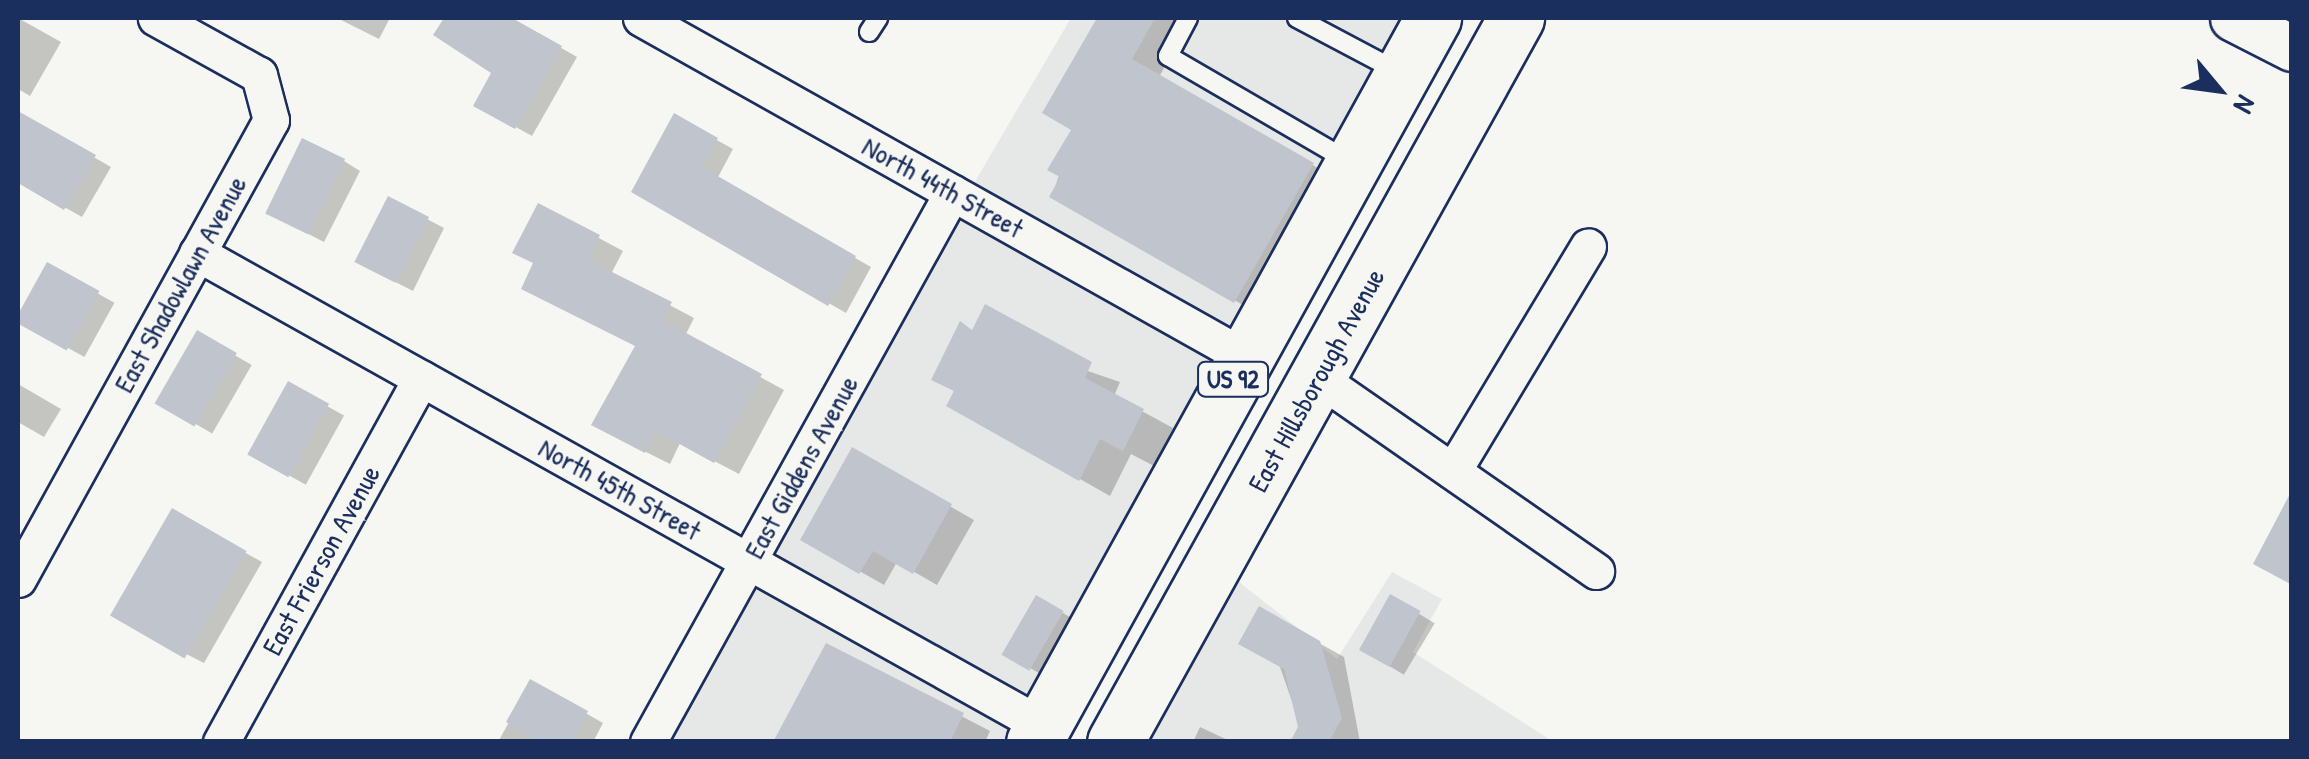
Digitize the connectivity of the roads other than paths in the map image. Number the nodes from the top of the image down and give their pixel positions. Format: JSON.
{"nodes":[{"id":1,"x":156,"y":18,"type":"edge"},
{"id":2,"x":641,"y":18,"type":"edge"},
{"id":3,"x":1188,"y":18,"type":"edge"},
{"id":4,"x":1297,"y":18,"type":"edge"},
{"id":5,"x":1434,"y":18,"type":"edge"},
{"id":6,"x":1516,"y":18,"type":"edge"},
{"id":7,"x":2233,"y":18,"type":"edge"},
{"id":8,"x":194,"y":26,"type":"edge"},
{"id":9,"x":2292,"y":48,"type":"edge"},
{"id":10,"x":1402,"y":74,"type":"junction"},
{"id":11,"x":1352,"y":164,"type":"junction"},
{"id":12,"x":952,"y":193,"type":"junction"},
{"id":13,"x":1588,"y":246,"type":"dead end"},
{"id":14,"x":197,"y":253,"type":"junction"},
{"id":15,"x":1244,"y":357,"type":"junction"},
{"id":16,"x":1317,"y":377,"type":"junction"},
{"id":17,"x":420,"y":378,"type":"junction"},
{"id":18,"x":1453,"y":471,"type":"junction"},
{"id":19,"x":749,"y":561,"type":"junction"},
{"id":20,"x":1596,"y":571,"type":"dead end"},
{"id":21,"x":18,"y":579,"type":"edge"},
{"id":22,"x":1039,"y":734,"type":"edge"},
{"id":23,"x":221,"y":742,"type":"edge"},
{"id":24,"x":648,"y":742,"type":"edge"},
{"id":25,"x":1115,"y":742,"type":"edge"}],
"edges":[{"from":1,"to":8,"type":"street"},
{"from":2,"to":12,"type":"street","name":"North 44th Street"},
{"from":3,"to":11,"type":"lane"},
{"from":4,"to":10,"type":"lane"},
{"from":5,"to":10,"type":"main road","number":"US 92"},
{"from":6,"to":16,"type":"main road","name":"East Hillsborough Avenue","number":"US 92"},
{"from":7,"to":9,"type":"street"},
{"from":8,"to":14,"type":"street","name":"East Shadowlawn Avenue"},
{"from":10,"to":11,"type":"main road","number":"US 92"},
{"from":11,"to":15,"type":"main road","number":"US 92"},
{"from":12,"to":15,"type":"street","name":"North 44th Street"},
{"from":12,"to":19,"type":"street","name":"East Giddens Avenue"},
{"from":13,"to":18,"type":"street"},
{"from":14,"to":17,"type":"street","name":"North 45th Street"},
{"from":14,"to":21,"type":"street","name":"East Shadowlawn Avenue"},
{"from":15,"to":22,"type":"main road","number":"US 92"},
{"from":16,"to":18,"type":"street"},
{"from":16,"to":25,"type":"main road","name":"East Hillsborough Avenue","number":"US 92"},
{"from":17,"to":19,"type":"street","name":"North 45th Street"},
{"from":17,"to":23,"type":"street","name":"East Frierson Avenue"},
{"from":18,"to":20,"type":"street"},
{"from":19,"to":22,"type":"street","name":"North 45th Street"},
{"from":19,"to":24,"type":"street","name":"East Giddens Avenue"}]}
